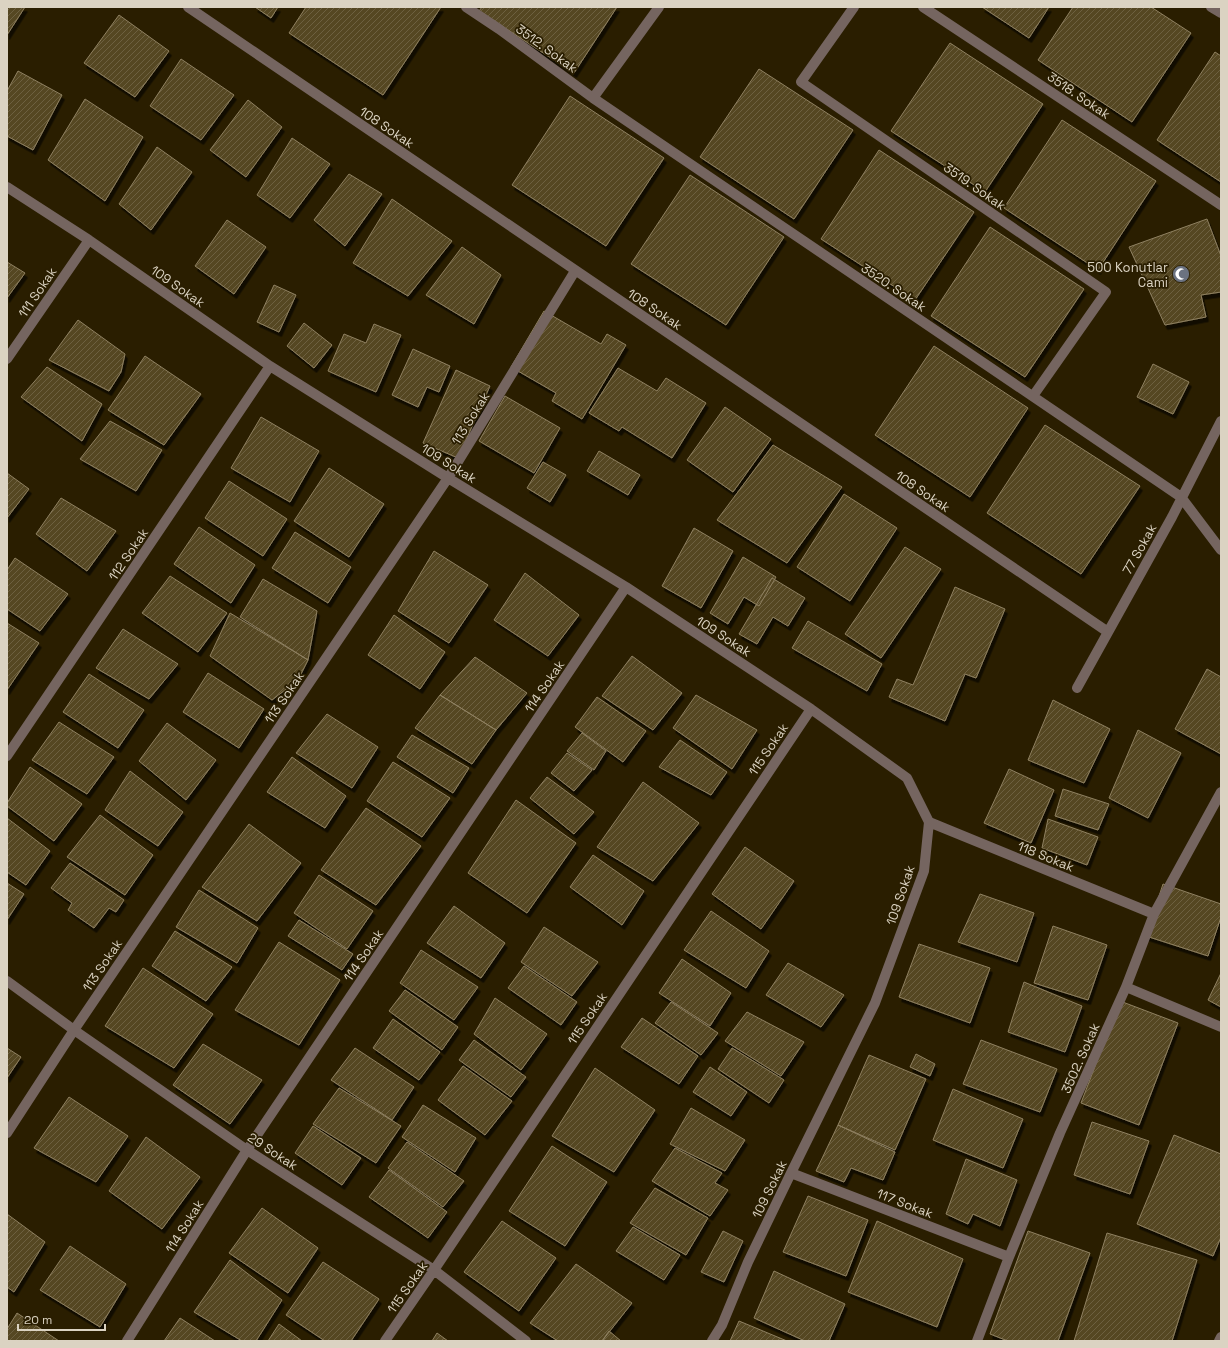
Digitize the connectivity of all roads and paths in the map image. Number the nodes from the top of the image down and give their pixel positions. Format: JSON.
{"nodes":[{"id":1,"x":188,"y":7,"type":"edge"},
{"id":2,"x":466,"y":7,"type":"edge"},
{"id":3,"x":659,"y":7,"type":"edge"},
{"id":4,"x":854,"y":7,"type":"edge"},
{"id":5,"x":923,"y":7,"type":"edge"},
{"id":6,"x":1212,"y":7,"type":"edge"},
{"id":7,"x":1221,"y":13,"type":"edge"},
{"id":8,"x":593,"y":98,"type":"junction"},
{"id":9,"x":7,"y":187,"type":"edge"},
{"id":10,"x":1221,"y":204,"type":"edge"},
{"id":11,"x":89,"y":240,"type":"junction"},
{"id":12,"x":575,"y":271,"type":"junction"},
{"id":13,"x":7,"y":359,"type":"edge"},
{"id":14,"x":270,"y":366,"type":"junction"},
{"id":15,"x":1032,"y":396,"type":"junction"},
{"id":16,"x":1221,"y":421,"type":"edge"},
{"id":17,"x":448,"y":478,"type":"junction"},
{"id":18,"x":1181,"y":497,"type":"junction"},
{"id":19,"x":1221,"y":550,"type":"edge"},
{"id":20,"x":626,"y":587,"type":"junction"},
{"id":21,"x":1108,"y":632,"type":"junction"},
{"id":22,"x":1077,"y":688,"type":"dead end"},
{"id":23,"x":811,"y":709,"type":"junction"},
{"id":24,"x":7,"y":756,"type":"edge"},
{"id":25,"x":1221,"y":792,"type":"edge"},
{"id":26,"x":928,"y":822,"type":"junction"},
{"id":27,"x":1154,"y":914,"type":"junction"},
{"id":28,"x":7,"y":981,"type":"edge"},
{"id":29,"x":1126,"y":987,"type":"junction"},
{"id":30,"x":1221,"y":1027,"type":"edge"},
{"id":31,"x":74,"y":1030,"type":"junction"},
{"id":32,"x":7,"y":1133,"type":"edge"},
{"id":33,"x":247,"y":1150,"type":"junction"},
{"id":34,"x":791,"y":1172,"type":"junction"},
{"id":35,"x":1009,"y":1257,"type":"junction"},
{"id":36,"x":434,"y":1270,"type":"junction"},
{"id":37,"x":1221,"y":1337,"type":"edge"},
{"id":38,"x":127,"y":1341,"type":"edge"},
{"id":39,"x":385,"y":1341,"type":"edge"},
{"id":40,"x":526,"y":1341,"type":"edge"},
{"id":41,"x":712,"y":1341,"type":"edge"},
{"id":42,"x":977,"y":1341,"type":"edge"},
{"id":43,"x":1220,"y":1341,"type":"edge"}],
"edges":[{"from":1,"to":12,"type":"street","name":"108 Sokak"},
{"from":2,"to":8,"type":"street","name":"3512. Sokak"},
{"from":3,"to":8,"type":"street"},
{"from":4,"to":15,"type":"street","name":"3519. Sokak"},
{"from":5,"to":10,"type":"street","name":"3518. Sokak"},
{"from":6,"to":7,"type":"street"},
{"from":8,"to":15,"type":"street","name":"3520. Sokak"},
{"from":9,"to":11,"type":"street","name":"109 Sokak"},
{"from":11,"to":13,"type":"street","name":"111 Sokak"},
{"from":11,"to":14,"type":"street","name":"109 Sokak"},
{"from":12,"to":17,"type":"street","name":"113 Sokak"},
{"from":12,"to":21,"type":"street","name":"108 Sokak"},
{"from":14,"to":17,"type":"street","name":"109 Sokak"},
{"from":14,"to":24,"type":"street","name":"112 Sokak"},
{"from":15,"to":18,"type":"street","name":"3520. Sokak"},
{"from":16,"to":18,"type":"street","name":"77 Sokak"},
{"from":17,"to":20,"type":"street","name":"109 Sokak"},
{"from":17,"to":31,"type":"street","name":"113 Sokak"},
{"from":18,"to":19,"type":"street","name":"3520. Sokak"},
{"from":18,"to":21,"type":"street","name":"77 Sokak"},
{"from":20,"to":23,"type":"street","name":"109 Sokak"},
{"from":20,"to":33,"type":"street","name":"114 Sokak"},
{"from":21,"to":22,"type":"street","name":"77 Sokak"},
{"from":23,"to":26,"type":"street","name":"109 Sokak"},
{"from":23,"to":36,"type":"street","name":"115 Sokak"},
{"from":25,"to":27,"type":"street","name":"3502. Sokak"},
{"from":26,"to":27,"type":"street","name":"118 Sokak"},
{"from":26,"to":34,"type":"street","name":"109 Sokak"},
{"from":27,"to":29,"type":"street","name":"3502. Sokak"},
{"from":28,"to":31,"type":"street","name":"29 Sokak"},
{"from":29,"to":30,"type":"street"},
{"from":29,"to":35,"type":"street","name":"3502. Sokak"},
{"from":31,"to":32,"type":"street","name":"113 Sokak"},
{"from":31,"to":33,"type":"street","name":"29 Sokak"},
{"from":33,"to":36,"type":"street","name":"29 Sokak"},
{"from":33,"to":38,"type":"street","name":"114 Sokak"},
{"from":34,"to":35,"type":"street","name":"117 Sokak"},
{"from":34,"to":41,"type":"street","name":"109 Sokak"},
{"from":35,"to":42,"type":"street","name":"3502. Sokak"},
{"from":36,"to":39,"type":"street","name":"115 Sokak"},
{"from":36,"to":40,"type":"street","name":"29 Sokak"},
{"from":37,"to":43,"type":"street"}]}
